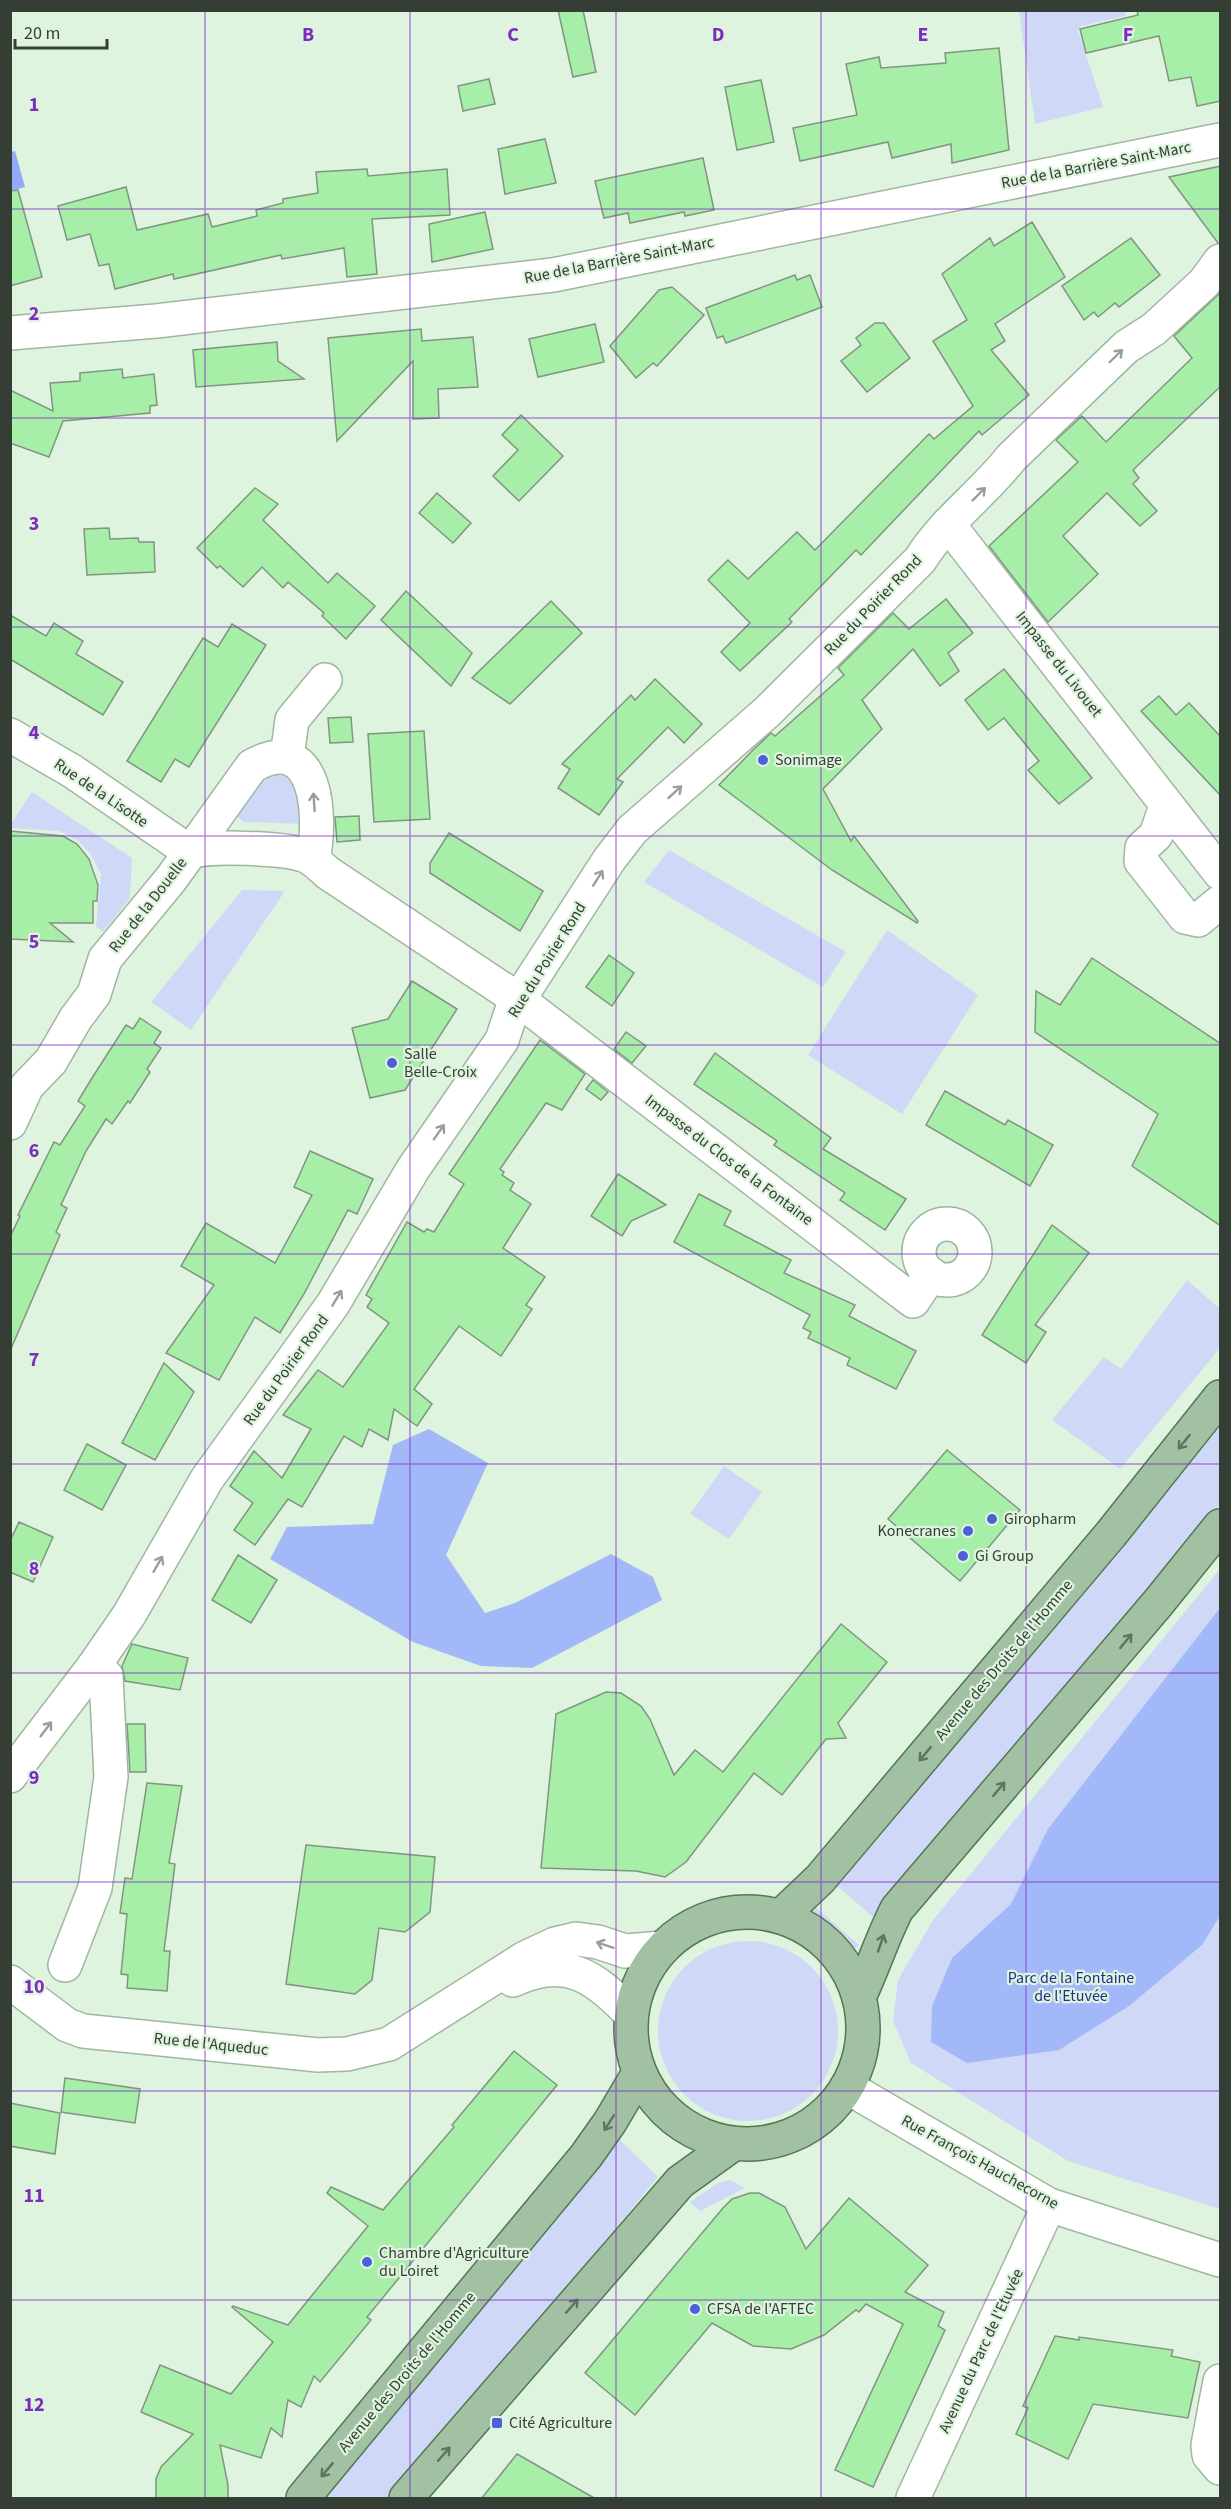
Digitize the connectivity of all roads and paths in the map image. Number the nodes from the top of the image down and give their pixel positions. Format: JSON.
{"nodes":[{"id":1,"x":1221,"y":140,"type":"edge"},
{"id":2,"x":1221,"y":261,"type":"edge"},
{"id":3,"x":10,"y":333,"type":"edge"},
{"id":4,"x":948,"y":524,"type":"junction"},
{"id":5,"x":325,"y":680,"type":"dead end"},
{"id":6,"x":10,"y":735,"type":"edge"},
{"id":7,"x":287,"y":757,"type":"junction"},
{"id":8,"x":1166,"y":806,"type":"junction"},
{"id":9,"x":190,"y":852,"type":"junction"},
{"id":10,"x":314,"y":860,"type":"junction"},
{"id":11,"x":1221,"y":873,"type":"edge"},
{"id":12,"x":1221,"y":902,"type":"edge"},
{"id":13,"x":519,"y":1000,"type":"junction"},
{"id":14,"x":10,"y":1123,"type":"edge"},
{"id":15,"x":931,"y":1274,"type":"dead end"},
{"id":16,"x":1221,"y":1396,"type":"edge"},
{"id":17,"x":1221,"y":1526,"type":"edge"},
{"id":18,"x":94,"y":1666,"type":"junction"},
{"id":19,"x":10,"y":1776,"type":"edge"},
{"id":20,"x":780,"y":1917,"type":"junction"},
{"id":21,"x":663,"y":1948,"type":"junction"},
{"id":22,"x":65,"y":1965,"type":"dead end"},
{"id":23,"x":10,"y":1982,"type":"edge"},
{"id":24,"x":859,"y":1997,"type":"junction"},
{"id":25,"x":631,"y":2014,"type":"junction"},
{"id":26,"x":419,"y":2024,"type":"junction"},
{"id":27,"x":639,"y":2073,"type":"junction"},
{"id":28,"x":848,"y":2087,"type":"junction"},
{"id":29,"x":733,"y":2144,"type":"junction"},
{"id":30,"x":1048,"y":2205,"type":"junction"},
{"id":31,"x":1221,"y":2260,"type":"edge"},
{"id":32,"x":1221,"y":2381,"type":"edge"},
{"id":33,"x":1221,"y":2468,"type":"edge"},
{"id":34,"x":303,"y":2499,"type":"edge"},
{"id":35,"x":406,"y":2499,"type":"edge"},
{"id":36,"x":913,"y":2499,"type":"edge"}],
"edges":[{"from":1,"to":3,"type":"street","name":"Rue de la Barrière Saint-Marc"},
{"from":4,"to":2,"type":"street","name":"Rue du Poirier Rond","one_way":true},
{"from":4,"to":8,"type":"street","name":"Impasse du Livouet"},
{"from":13,"to":4,"type":"street","name":"Rue du Poirier Rond","one_way":true},
{"from":5,"to":7,"type":"street"},
{"from":6,"to":9,"type":"street","name":"Rue de la Lisotte"},
{"from":7,"to":9,"type":"street"},
{"from":10,"to":7,"type":"street","one_way":true},
{"from":8,"to":11,"type":"street","name":"Impasse du Livouet"},
{"from":8,"to":12,"type":"street"},
{"from":9,"to":10,"type":"street","name":"Rue de la Douelle"},
{"from":9,"to":14,"type":"street","name":"Rue de la Douelle"},
{"from":10,"to":13,"type":"street","name":"Rue de la Douelle"},
{"from":13,"to":15,"type":"street","name":"Impasse du Clos de la Fontaine"},
{"from":18,"to":13,"type":"street","name":"Rue du Poirier Rond","one_way":true},
{"from":16,"to":20,"type":"main road","name":"Avenue des Droits de l'Homme","one_way":true},
{"from":24,"to":17,"type":"main road","one_way":true},
{"from":19,"to":18,"type":"street","name":"Rue du Poirier Rond","one_way":true},
{"from":18,"to":22,"type":"street"},
{"from":20,"to":21,"type":"main road"},
{"from":20,"to":24,"type":"main road"},
{"from":21,"to":25,"type":"main road"},
{"from":21,"to":26,"type":"street","name":"Rue de l'Aqueduc","one_way":true},
{"from":23,"to":26,"type":"street","name":"Rue de l'Aqueduc"},
{"from":24,"to":28,"type":"main road"},
{"from":25,"to":26,"type":"street","name":"Rue de l'Aqueduc"},
{"from":25,"to":27,"type":"main road"},
{"from":27,"to":29,"type":"main road"},
{"from":27,"to":34,"type":"main road","name":"Avenue des Droits de l'Homme","one_way":true},
{"from":28,"to":29,"type":"main road"},
{"from":28,"to":30,"type":"street","name":"Rue François Hauchecorne"},
{"from":35,"to":29,"type":"main road","one_way":true},
{"from":30,"to":31,"type":"street","name":"Rue François Hauchecorne"},
{"from":30,"to":36,"type":"street","name":"Avenue du Parc de l'Etuvée"},
{"from":32,"to":33,"type":"street"}]}
